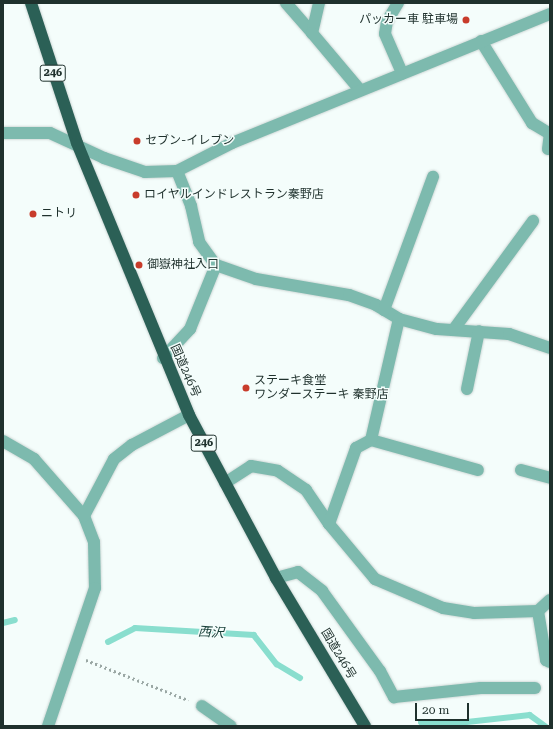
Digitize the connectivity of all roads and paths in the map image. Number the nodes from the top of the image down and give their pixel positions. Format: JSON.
{"nodes":[{"id":1,"x":31,"y":3,"type":"edge"},
{"id":2,"x":286,"y":3,"type":"edge"},
{"id":3,"x":319,"y":3,"type":"edge"},
{"id":4,"x":398,"y":3,"type":"edge"},
{"id":5,"x":550,"y":14,"type":"edge"},
{"id":6,"x":312,"y":33,"type":"junction"},
{"id":7,"x":481,"y":41,"type":"junction"},
{"id":8,"x":402,"y":73,"type":"junction"},
{"id":9,"x":360,"y":90,"type":"junction"},
{"id":10,"x":3,"y":133,"type":"edge"},
{"id":11,"x":550,"y":133,"type":"edge"},
{"id":12,"x":77,"y":143,"type":"junction"},
{"id":13,"x":548,"y":149,"type":"dead end"},
{"id":14,"x":177,"y":171,"type":"junction"},
{"id":15,"x":433,"y":176,"type":"dead end"},
{"id":16,"x":533,"y":221,"type":"dead end"},
{"id":17,"x":216,"y":265,"type":"junction"},
{"id":18,"x":384,"y":310,"type":"junction"},
{"id":19,"x":399,"y":319,"type":"junction"},
{"id":20,"x":454,"y":329,"type":"junction"},
{"id":21,"x":479,"y":331,"type":"junction"},
{"id":22,"x":550,"y":348,"type":"edge"},
{"id":23,"x":163,"y":358,"type":"junction"},
{"id":24,"x":467,"y":389,"type":"dead end"},
{"id":25,"x":189,"y":415,"type":"junction"},
{"id":26,"x":371,"y":440,"type":"junction"},
{"id":27,"x":3,"y":441,"type":"edge"},
{"id":28,"x":478,"y":470,"type":"dead end"},
{"id":29,"x":521,"y":470,"type":"dead end"},
{"id":30,"x":550,"y":478,"type":"edge"},
{"id":31,"x":225,"y":483,"type":"junction"},
{"id":32,"x":84,"y":516,"type":"junction"},
{"id":33,"x":329,"y":524,"type":"junction"},
{"id":34,"x":276,"y":578,"type":"junction"},
{"id":35,"x":550,"y":600,"type":"edge"},
{"id":36,"x":538,"y":611,"type":"junction"},
{"id":37,"x":74,"y":652,"type":"junction"},
{"id":38,"x":550,"y":662,"type":"edge"},
{"id":39,"x":535,"y":688,"type":"dead end"},
{"id":40,"x":202,"y":706,"type":"joint"},
{"id":41,"x":48,"y":726,"type":"edge"},
{"id":42,"x":231,"y":726,"type":"edge"},
{"id":43,"x":365,"y":726,"type":"edge"}],
"edges":[{"from":1,"to":12,"type":"highway","name":"国道246号","number":"246"},
{"from":2,"to":6,"type":"street"},
{"from":3,"to":6,"type":"street"},
{"from":4,"to":8,"type":"street"},
{"from":5,"to":7,"type":"street"},
{"from":6,"to":9,"type":"street"},
{"from":7,"to":8,"type":"street"},
{"from":7,"to":11,"type":"street"},
{"from":8,"to":9,"type":"street"},
{"from":9,"to":14,"type":"street"},
{"from":10,"to":12,"type":"street"},
{"from":11,"to":13,"type":"street"},
{"from":12,"to":14,"type":"street"},
{"from":12,"to":23,"type":"highway","name":"国道246号","number":"246"},
{"from":14,"to":17,"type":"street"},
{"from":15,"to":18,"type":"street"},
{"from":16,"to":20,"type":"street"},
{"from":17,"to":18,"type":"street"},
{"from":17,"to":23,"type":"street"},
{"from":18,"to":19,"type":"street"},
{"from":19,"to":20,"type":"street"},
{"from":19,"to":26,"type":"street"},
{"from":20,"to":21,"type":"street"},
{"from":21,"to":22,"type":"street"},
{"from":21,"to":24,"type":"street"},
{"from":23,"to":25,"type":"highway","name":"国道246号","number":"246"},
{"from":25,"to":31,"type":"highway","name":"国道246号","number":"246"},
{"from":25,"to":32,"type":"street"},
{"from":26,"to":28,"type":"street"},
{"from":26,"to":33,"type":"street"},
{"from":27,"to":32,"type":"street"},
{"from":29,"to":30,"type":"street"},
{"from":31,"to":33,"type":"street"},
{"from":31,"to":34,"type":"highway","name":"国道246号","number":"246"},
{"from":32,"to":37,"type":"street"},
{"from":33,"to":36,"type":"street"},
{"from":34,"to":39,"type":"street"},
{"from":34,"to":43,"type":"highway","name":"国道246号","number":"246"},
{"from":35,"to":36,"type":"street"},
{"from":36,"to":38,"type":"street"},
{"from":37,"to":40,"type":"path"},
{"from":37,"to":41,"type":"street"},
{"from":40,"to":42,"type":"street"}]}
